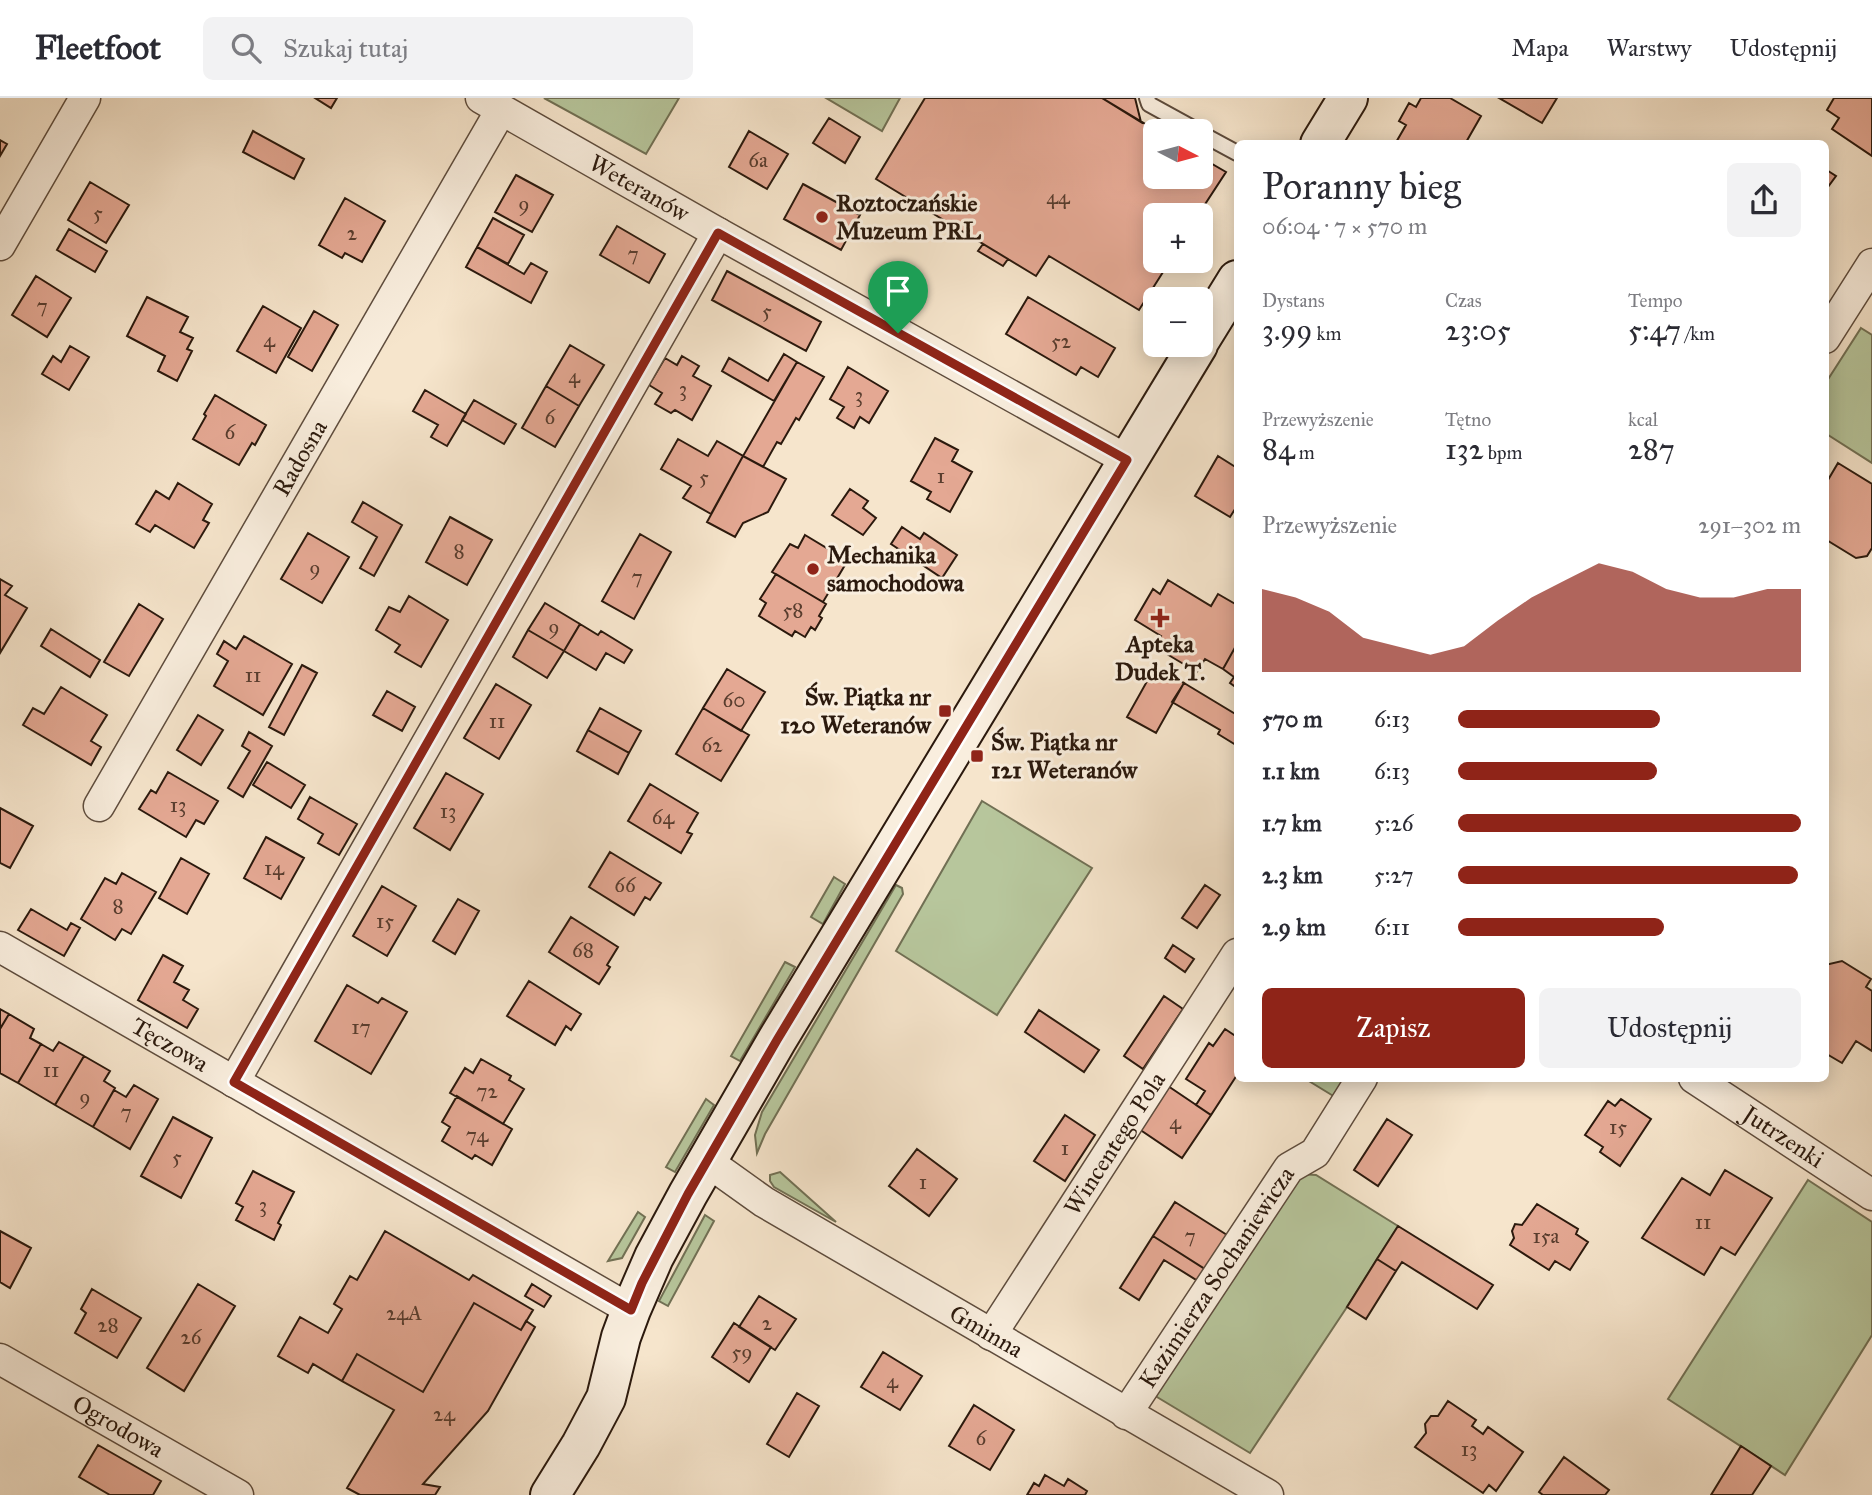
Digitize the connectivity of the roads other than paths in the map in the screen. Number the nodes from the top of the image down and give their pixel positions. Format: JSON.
{"nodes":[{"id":1,"x":85,"y":98,"type":"edge"},
{"id":2,"x":1147,"y":98,"type":"edge"},
{"id":3,"x":1348,"y":98,"type":"edge"},
{"id":4,"x":491,"y":104,"type":"edge"},
{"id":5,"x":1176,"y":119,"type":"edge"},
{"id":6,"x":1213,"y":140,"type":"edge"},
{"id":7,"x":1322,"y":140,"type":"edge"},
{"id":8,"x":1234,"y":151,"type":"edge"},
{"id":9,"x":718,"y":233,"type":"junction"},
{"id":10,"x":0,"y":246,"type":"edge"},
{"id":11,"x":1872,"y":264,"type":"edge"},
{"id":12,"x":1234,"y":285,"type":"edge"},
{"id":13,"x":1213,"y":319,"type":"edge"},
{"id":14,"x":1829,"y":332,"type":"edge"},
{"id":15,"x":1191,"y":357,"type":"edge"},
{"id":16,"x":1127,"y":460,"type":"junction"},
{"id":17,"x":99,"y":806,"type":"dead end"},
{"id":18,"x":0,"y":947,"type":"edge"},
{"id":19,"x":1234,"y":959,"type":"edge"},
{"id":20,"x":234,"y":1082,"type":"junction"},
{"id":21,"x":1359,"y":1082,"type":"edge"},
{"id":22,"x":1700,"y":1082,"type":"edge"},
{"id":23,"x":708,"y":1162,"type":"junction"},
{"id":24,"x":1872,"y":1195,"type":"edge"},
{"id":25,"x":631,"y":1310,"type":"junction"},
{"id":26,"x":991,"y":1335,"type":"junction"},
{"id":27,"x":0,"y":1359,"type":"edge"},
{"id":28,"x":1126,"y":1414,"type":"junction"},
{"id":29,"x":238,"y":1495,"type":"edge"},
{"id":30,"x":550,"y":1495,"type":"edge"},
{"id":31,"x":1268,"y":1495,"type":"edge"}],
"edges":[{"from":1,"to":10,"type":"street"},
{"from":2,"to":5,"type":"lane"},
{"from":3,"to":7,"type":"street"},
{"from":4,"to":9,"type":"street","name":"Weteranów"},
{"from":4,"to":17,"type":"street","name":"Radosna"},
{"from":6,"to":8,"type":"lane"},
{"from":9,"to":16,"type":"street","name":"Weteranów"},
{"from":9,"to":20,"type":"street"},
{"from":11,"to":14,"type":"street"},
{"from":12,"to":13,"type":"street"},
{"from":15,"to":16,"type":"street"},
{"from":16,"to":23,"type":"street"},
{"from":18,"to":20,"type":"street","name":"Tęczowa"},
{"from":19,"to":26,"type":"street","name":"Wincentego Pola"},
{"from":20,"to":25,"type":"street","name":"Tęczowa"},
{"from":21,"to":28,"type":"street","name":"Kazimierza Sochaniewicza"},
{"from":22,"to":24,"type":"street","name":"Jutrzenki"},
{"from":23,"to":25,"type":"street"},
{"from":23,"to":26,"type":"street","name":"Gminna"},
{"from":25,"to":30,"type":"street"},
{"from":26,"to":28,"type":"street","name":"Gminna"},
{"from":27,"to":29,"type":"street","name":"Ogrodowa"},
{"from":28,"to":31,"type":"street","name":"Gminna"}]}
